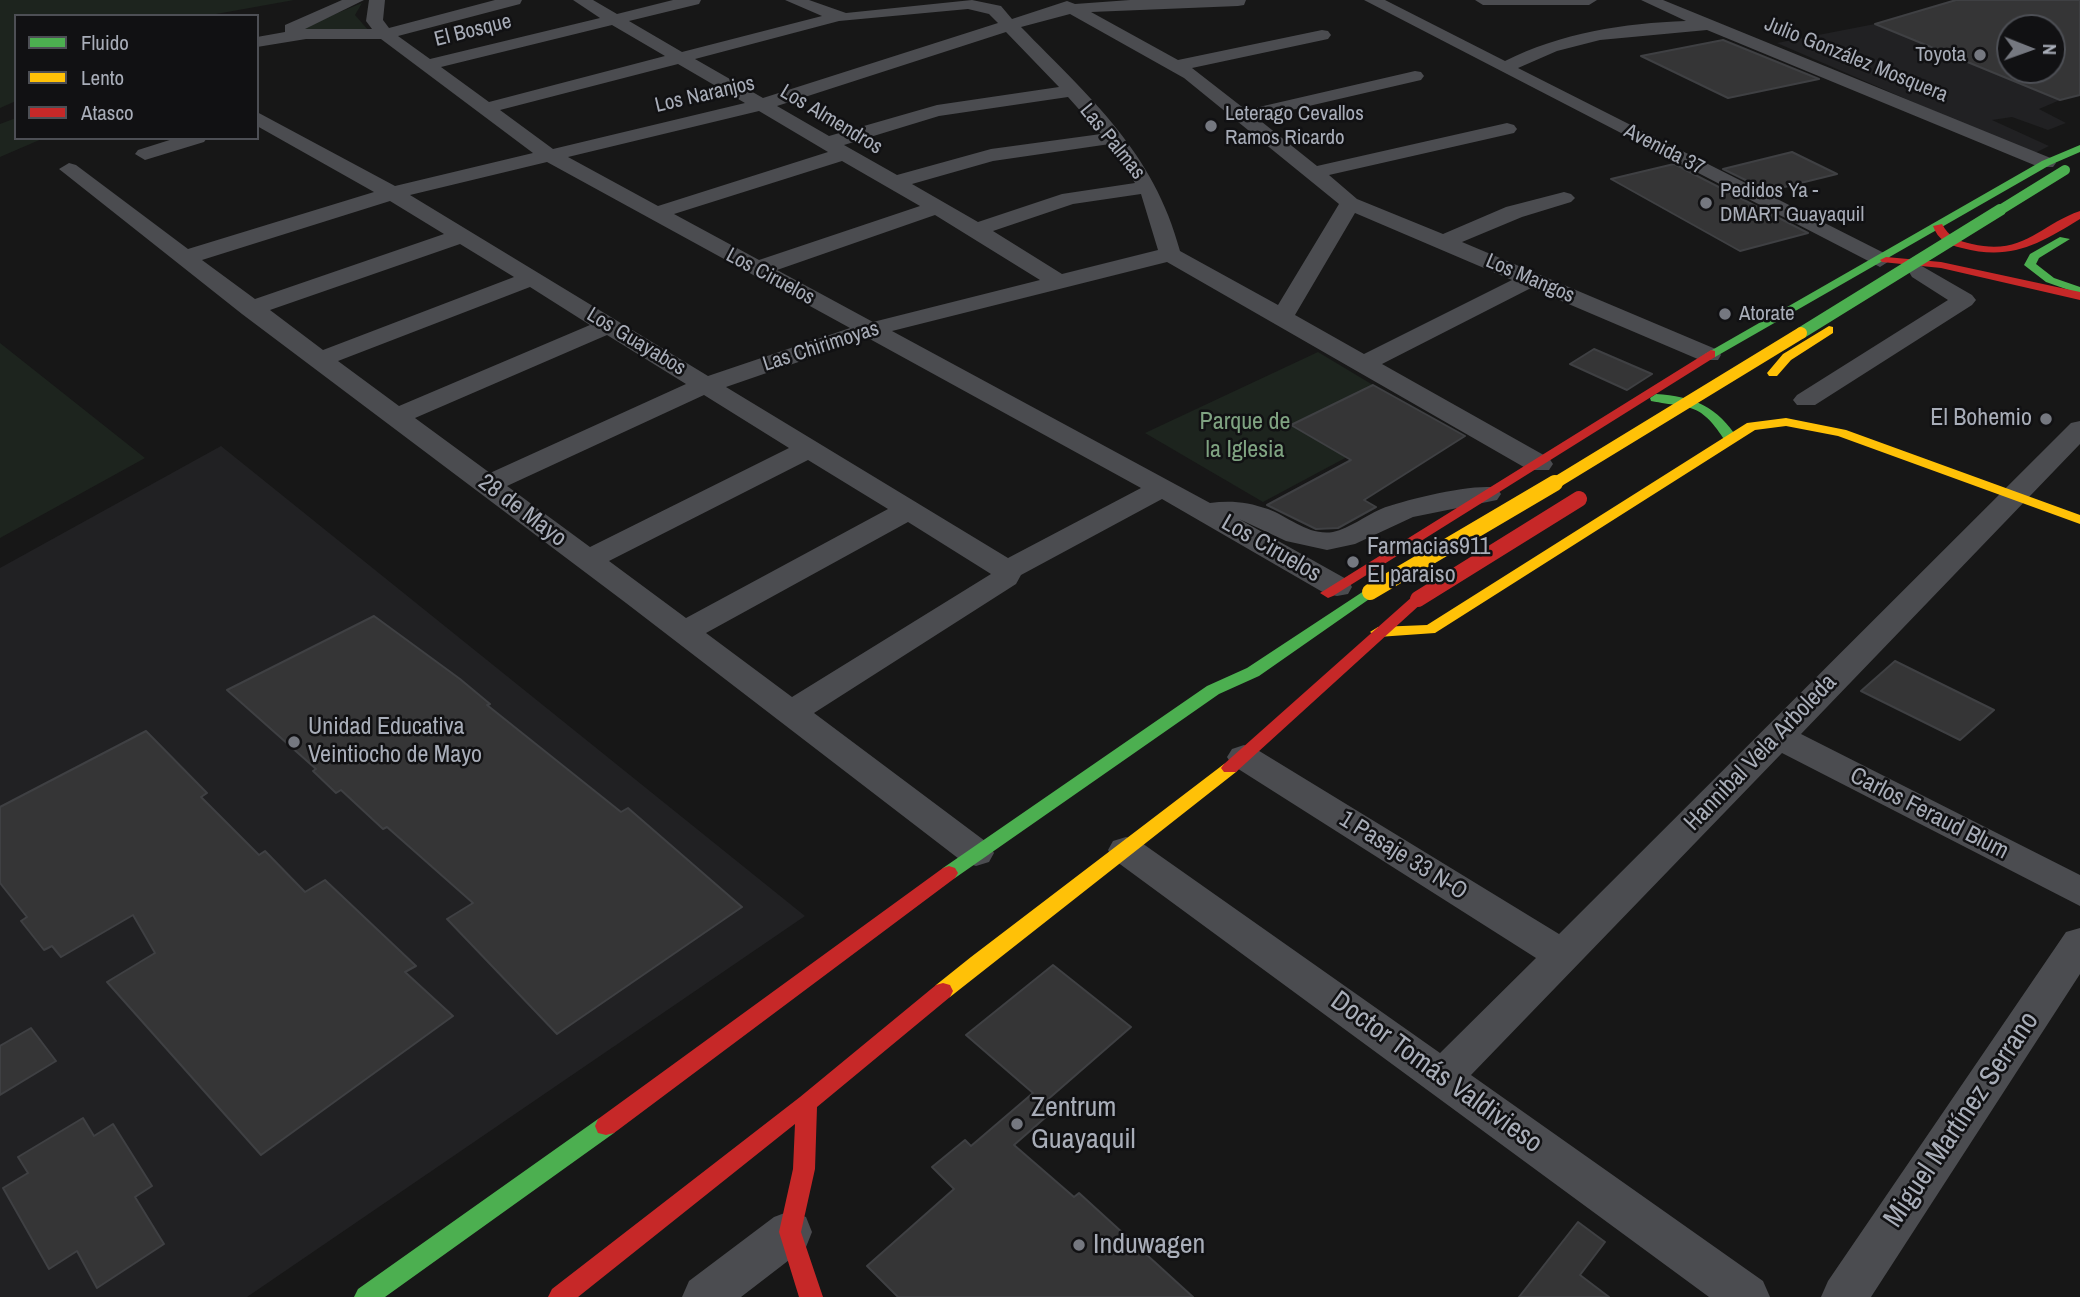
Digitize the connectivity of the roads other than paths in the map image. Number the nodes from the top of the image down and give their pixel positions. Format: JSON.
{"nodes":[{"id":1,"x":356,"y":0,"type":"edge"},
{"id":2,"x":377,"y":0,"type":"edge"},
{"id":3,"x":514,"y":0,"type":"edge"},
{"id":4,"x":581,"y":0,"type":"edge"},
{"id":5,"x":692,"y":0,"type":"edge"},
{"id":6,"x":793,"y":0,"type":"edge"},
{"id":7,"x":1372,"y":0,"type":"edge"},
{"id":8,"x":1483,"y":0,"type":"edge"},
{"id":9,"x":1589,"y":0,"type":"edge"},
{"id":10,"x":1648,"y":0,"type":"edge"},
{"id":11,"x":1238,"y":1,"type":"edge"},
{"id":12,"x":1064,"y":4,"type":"edge"},
{"id":13,"x":836,"y":17,"type":"junction"},
{"id":14,"x":614,"y":19,"type":"junction"},
{"id":15,"x":1008,"y":25,"type":"junction"},
{"id":16,"x":1715,"y":26,"type":"junction"},
{"id":17,"x":385,"y":34,"type":"junction"},
{"id":18,"x":1322,"y":35,"type":"dead end"},
{"id":19,"x":266,"y":39,"type":"edge"},
{"id":20,"x":683,"y":59,"type":"junction"},
{"id":21,"x":428,"y":65,"type":"junction"},
{"id":22,"x":1175,"y":66,"type":"junction"},
{"id":23,"x":1504,"y":68,"type":"junction"},
{"id":24,"x":1415,"y":76,"type":"dead end"},
{"id":25,"x":1070,"y":91,"type":"junction"},
{"id":26,"x":762,"y":105,"type":"junction"},
{"id":27,"x":487,"y":108,"type":"junction"},
{"id":28,"x":1243,"y":116,"type":"junction"},
{"id":29,"x":259,"y":120,"type":"edge"},
{"id":30,"x":1507,"y":129,"type":"dead end"},
{"id":31,"x":1113,"y":138,"type":"junction"},
{"id":32,"x":190,"y":140,"type":"edge"},
{"id":33,"x":2080,"y":148,"type":"edge"},
{"id":34,"x":834,"y":149,"type":"junction"},
{"id":35,"x":145,"y":154,"type":"dead end"},
{"id":36,"x":547,"y":154,"type":"junction"},
{"id":37,"x":2080,"y":158,"type":"edge"},
{"id":38,"x":2046,"y":163,"type":"junction"},
{"id":39,"x":69,"y":169,"type":"dead end"},
{"id":40,"x":1312,"y":173,"type":"junction"},
{"id":41,"x":893,"y":183,"type":"junction"},
{"id":42,"x":1148,"y":187,"type":"junction"},
{"id":43,"x":392,"y":194,"type":"junction"},
{"id":44,"x":1564,"y":198,"type":"dead end"},
{"id":45,"x":1350,"y":203,"type":"junction"},
{"id":46,"x":935,"y":208,"type":"junction"},
{"id":47,"x":653,"y":214,"type":"junction"},
{"id":48,"x":2080,"y":214,"type":"edge"},
{"id":49,"x":1938,"y":226,"type":"junction"},
{"id":50,"x":976,"y":230,"type":"junction"},
{"id":51,"x":2080,"y":230,"type":"edge"},
{"id":52,"x":2001,"y":235,"type":"dead end"},
{"id":53,"x":461,"y":236,"type":"junction"},
{"id":54,"x":2080,"y":238,"type":"edge"},
{"id":55,"x":1444,"y":242,"type":"junction"},
{"id":56,"x":2055,"y":244,"type":"junction"},
{"id":57,"x":1170,"y":254,"type":"junction"},
{"id":58,"x":184,"y":258,"type":"junction"},
{"id":59,"x":1880,"y":260,"type":"junction"},
{"id":60,"x":756,"y":270,"type":"junction"},
{"id":61,"x":1974,"y":272,"type":"junction"},
{"id":62,"x":1928,"y":275,"type":"junction"},
{"id":63,"x":530,"y":279,"type":"junction"},
{"id":64,"x":1531,"y":279,"type":"junction"},
{"id":65,"x":1057,"y":281,"type":"junction"},
{"id":66,"x":1950,"y":289,"type":"junction"},
{"id":67,"x":2080,"y":294,"type":"edge"},
{"id":68,"x":250,"y":309,"type":"junction"},
{"id":69,"x":1786,"y":313,"type":"junction"},
{"id":70,"x":1282,"y":318,"type":"junction"},
{"id":71,"x":607,"y":326,"type":"junction"},
{"id":72,"x":869,"y":330,"type":"junction"},
{"id":73,"x":1840,"y":338,"type":"dead end"},
{"id":74,"x":1709,"y":355,"type":"junction"},
{"id":75,"x":319,"y":360,"type":"junction"},
{"id":76,"x":1364,"y":364,"type":"junction"},
{"id":77,"x":706,"y":384,"type":"junction"},
{"id":78,"x":1758,"y":388,"type":"dead end"},
{"id":79,"x":1798,"y":400,"type":"joint"},
{"id":80,"x":1635,"y":401,"type":"junction"},
{"id":81,"x":1723,"y":410,"type":"dead end"},
{"id":82,"x":396,"y":417,"type":"junction"},
{"id":83,"x":1699,"y":425,"type":"dead end"},
{"id":84,"x":2080,"y":429,"type":"edge"},
{"id":85,"x":1841,"y":433,"type":"junction"},
{"id":86,"x":1731,"y":439,"type":"junction"},
{"id":87,"x":808,"y":449,"type":"junction"},
{"id":88,"x":1539,"y":464,"type":"junction"},
{"id":89,"x":487,"y":485,"type":"junction"},
{"id":90,"x":1162,"y":488,"type":"junction"},
{"id":91,"x":1594,"y":490,"type":"dead end"},
{"id":92,"x":1487,"y":494,"type":"junction"},
{"id":93,"x":2012,"y":496,"type":"junction"},
{"id":94,"x":908,"y":510,"type":"junction"},
{"id":95,"x":1206,"y":512,"type":"junction"},
{"id":96,"x":2080,"y":520,"type":"edge"},
{"id":97,"x":588,"y":560,"type":"junction"},
{"id":98,"x":1008,"y":572,"type":"junction"},
{"id":99,"x":1326,"y":594,"type":"joint"},
{"id":100,"x":686,"y":631,"type":"junction"},
{"id":101,"x":1378,"y":632,"type":"junction"},
{"id":102,"x":1228,"y":667,"type":"dead end"},
{"id":103,"x":1213,"y":690,"type":"junction"},
{"id":104,"x":790,"y":713,"type":"junction"},
{"id":105,"x":1778,"y":736,"type":"junction"},
{"id":106,"x":1244,"y":757,"type":"junction"},
{"id":107,"x":1126,"y":850,"type":"junction"},
{"id":108,"x":976,"y":853,"type":"junction"},
{"id":109,"x":2080,"y":892,"type":"edge"},
{"id":110,"x":2080,"y":943,"type":"edge"},
{"id":111,"x":1562,"y":955,"type":"junction"},
{"id":112,"x":1442,"y":1078,"type":"junction"},
{"id":113,"x":807,"y":1102,"type":"junction"},
{"id":114,"x":790,"y":1232,"type":"junction"},
{"id":115,"x":366,"y":1297,"type":"edge"},
{"id":116,"x":560,"y":1297,"type":"edge"},
{"id":117,"x":705,"y":1297,"type":"edge"},
{"id":118,"x":811,"y":1297,"type":"edge"},
{"id":119,"x":1747,"y":1297,"type":"edge"},
{"id":120,"x":1844,"y":1297,"type":"edge"}],
"edges":[{"from":1,"to":19,"type":"street"},
{"from":2,"to":17,"type":"street"},
{"from":3,"to":17,"type":"street"},
{"from":4,"to":14,"type":"street","name":"Los Almendros"},
{"from":5,"to":14,"type":"street","name":"El Bosque"},
{"from":6,"to":13,"type":"street","name":"Las Palmas"},
{"from":7,"to":23,"type":"street","name":"Avenida 37"},
{"from":8,"to":9,"type":"street"},
{"from":10,"to":16,"type":"street","name":"Julio González Mosquera"},
{"from":11,"to":12,"type":"street","name":"Los Naranjos"},
{"from":12,"to":15,"type":"street","name":"Los Naranjos"},
{"from":12,"to":22,"type":"street","name":"Los Mangos"},
{"from":13,"to":15,"type":"street","name":"Las Palmas"},
{"from":13,"to":20,"type":"street"},
{"from":14,"to":20,"type":"street","name":"Los Almendros"},
{"from":14,"to":21,"type":"street","name":"El Bosque"},
{"from":15,"to":25,"type":"street","name":"Las Palmas"},
{"from":15,"to":26,"type":"street","name":"Los Naranjos"},
{"from":16,"to":23,"type":"street"},
{"from":16,"to":38,"type":"street","name":"Julio González Mosquera"},
{"from":17,"to":19,"type":"street"},
{"from":17,"to":21,"type":"street","name":"Los Ciruelos"},
{"from":18,"to":22,"type":"street"},
{"from":20,"to":26,"type":"street","name":"Los Almendros"},
{"from":20,"to":27,"type":"street"},
{"from":21,"to":27,"type":"street","name":"Los Ciruelos"},
{"from":22,"to":28,"type":"street","name":"Los Mangos"},
{"from":23,"to":59,"type":"street","name":"Avenida 37"},
{"from":24,"to":28,"type":"street"},
{"from":25,"to":31,"type":"street","name":"Las Palmas"},
{"from":25,"to":34,"type":"street"},
{"from":26,"to":34,"type":"street","name":"Los Almendros"},
{"from":26,"to":36,"type":"street","name":"Los Naranjos"},
{"from":27,"to":36,"type":"street","name":"Los Ciruelos"},
{"from":28,"to":40,"type":"street","name":"Los Mangos"},
{"from":29,"to":43,"type":"street","name":"Los Guayabos"},
{"from":30,"to":40,"type":"street"},
{"from":31,"to":41,"type":"street"},
{"from":31,"to":42,"type":"street","name":"Las Palmas"},
{"from":32,"to":35,"type":"street"},
{"from":33,"to":38,"type":"main road"},
{"from":34,"to":41,"type":"street","name":"Los Almendros"},
{"from":34,"to":47,"type":"street"},
{"from":36,"to":43,"type":"street","name":"Los Naranjos"},
{"from":36,"to":47,"type":"street","name":"Los Ciruelos"},
{"from":37,"to":103,"type":"main road","bridge":true},
{"from":38,"to":49,"type":"main road"},
{"from":39,"to":58,"type":"street","name":"28 de Mayo"},
{"from":40,"to":45,"type":"street","name":"Los Mangos"},
{"from":41,"to":46,"type":"street","name":"Los Almendros"},
{"from":42,"to":50,"type":"street"},
{"from":42,"to":57,"type":"street","name":"Las Palmas"},
{"from":43,"to":53,"type":"street","name":"Los Guayabos"},
{"from":43,"to":58,"type":"street","name":"Los Naranjos"},
{"from":44,"to":55,"type":"street"},
{"from":45,"to":55,"type":"street","name":"Los Mangos"},
{"from":45,"to":70,"type":"street"},
{"from":46,"to":50,"type":"street","name":"Los Almendros"},
{"from":46,"to":60,"type":"street"},
{"from":47,"to":60,"type":"street","name":"Los Ciruelos"},
{"from":48,"to":49,"type":"main road"},
{"from":49,"to":59,"type":"main road"},
{"from":50,"to":65,"type":"street","name":"Los Almendros"},
{"from":51,"to":56,"type":"main road"},
{"from":52,"to":62,"type":"main road"},
{"from":53,"to":63,"type":"street","name":"Los Guayabos"},
{"from":53,"to":68,"type":"street"},
{"from":54,"to":56,"type":"street"},
{"from":55,"to":64,"type":"street","name":"Los Mangos"},
{"from":56,"to":67,"type":"main road"},
{"from":57,"to":65,"type":"street","name":"Las Chirimoyas"},
{"from":57,"to":70,"type":"street"},
{"from":58,"to":68,"type":"street","name":"28 de Mayo"},
{"from":59,"to":62,"type":"main road"},
{"from":59,"to":69,"type":"main road"},
{"from":60,"to":72,"type":"street","name":"Los Ciruelos"},
{"from":61,"to":62,"type":"main road"},
{"from":61,"to":66,"type":"street"},
{"from":61,"to":67,"type":"main road"},
{"from":62,"to":66,"type":"street"},
{"from":62,"to":69,"type":"main road"},
{"from":63,"to":71,"type":"street","name":"Los Guayabos"},
{"from":63,"to":75,"type":"street"},
{"from":64,"to":74,"type":"street","name":"Los Mangos"},
{"from":64,"to":76,"type":"street"},
{"from":65,"to":72,"type":"street","name":"Las Chirimoyas"},
{"from":66,"to":79,"type":"street"},
{"from":68,"to":75,"type":"street","name":"28 de Mayo"},
{"from":69,"to":74,"type":"main road"},
{"from":70,"to":76,"type":"street"},
{"from":71,"to":77,"type":"street","name":"Los Guayabos"},
{"from":71,"to":82,"type":"street"},
{"from":72,"to":77,"type":"street","name":"Las Chirimoyas"},
{"from":72,"to":90,"type":"street","name":"Los Ciruelos"},
{"from":73,"to":78,"type":"main road"},
{"from":74,"to":80,"type":"main road"},
{"from":75,"to":82,"type":"street","name":"28 de Mayo"},
{"from":76,"to":88,"type":"street"},
{"from":77,"to":87,"type":"street","name":"Los Guayabos"},
{"from":77,"to":89,"type":"street","name":"Las Chirimoyas"},
{"from":79,"to":85,"type":"main road"},
{"from":80,"to":86,"type":"main road"},
{"from":80,"to":88,"type":"main road"},
{"from":81,"to":83,"type":"main road"},
{"from":82,"to":89,"type":"street","name":"28 de Mayo"},
{"from":84,"to":93,"type":"street","name":"Hannibal Vela Arboleda"},
{"from":85,"to":86,"type":"main road"},
{"from":85,"to":93,"type":"main road"},
{"from":86,"to":101,"type":"main road"},
{"from":87,"to":94,"type":"street","name":"Los Guayabos"},
{"from":87,"to":97,"type":"street"},
{"from":88,"to":92,"type":"main road"},
{"from":89,"to":97,"type":"street","name":"28 de Mayo"},
{"from":90,"to":95,"type":"street","name":"Los Ciruelos"},
{"from":90,"to":98,"type":"street"},
{"from":91,"to":101,"type":"main road","bridge":true},
{"from":92,"to":95,"type":"street","name":"Los Ciruelos"},
{"from":92,"to":99,"type":"main road"},
{"from":93,"to":96,"type":"main road"},
{"from":93,"to":105,"type":"street","name":"Hannibal Vela Arboleda"},
{"from":94,"to":98,"type":"street","name":"Los Guayabos"},
{"from":94,"to":100,"type":"street"},
{"from":95,"to":99,"type":"street","name":"Los Ciruelos"},
{"from":97,"to":100,"type":"street","name":"28 de Mayo"},
{"from":98,"to":104,"type":"street"},
{"from":100,"to":104,"type":"street","name":"28 de Mayo"},
{"from":101,"to":106,"type":"main road"},
{"from":102,"to":103,"type":"main road"},
{"from":103,"to":108,"type":"main road"},
{"from":104,"to":108,"type":"street","name":"28 de Mayo"},
{"from":105,"to":109,"type":"street","name":"Carlos Feraud Blum"},
{"from":105,"to":111,"type":"street","name":"Hannibal Vela Arboleda"},
{"from":106,"to":107,"type":"main road"},
{"from":106,"to":111,"type":"street","name":"1 Pasaje 33 N-O"},
{"from":107,"to":112,"type":"street","name":"Doctor Tomás Valdivieso"},
{"from":107,"to":113,"type":"main road"},
{"from":108,"to":115,"type":"main road"},
{"from":110,"to":120,"type":"street","name":"Miguel Martínez Serrano"},
{"from":111,"to":112,"type":"street","name":"Hannibal Vela Arboleda"},
{"from":112,"to":119,"type":"street","name":"Doctor Tomás Valdivieso"},
{"from":113,"to":114,"type":"main road"},
{"from":113,"to":116,"type":"main road"},
{"from":114,"to":117,"type":"street"},
{"from":114,"to":118,"type":"main road"}]}
